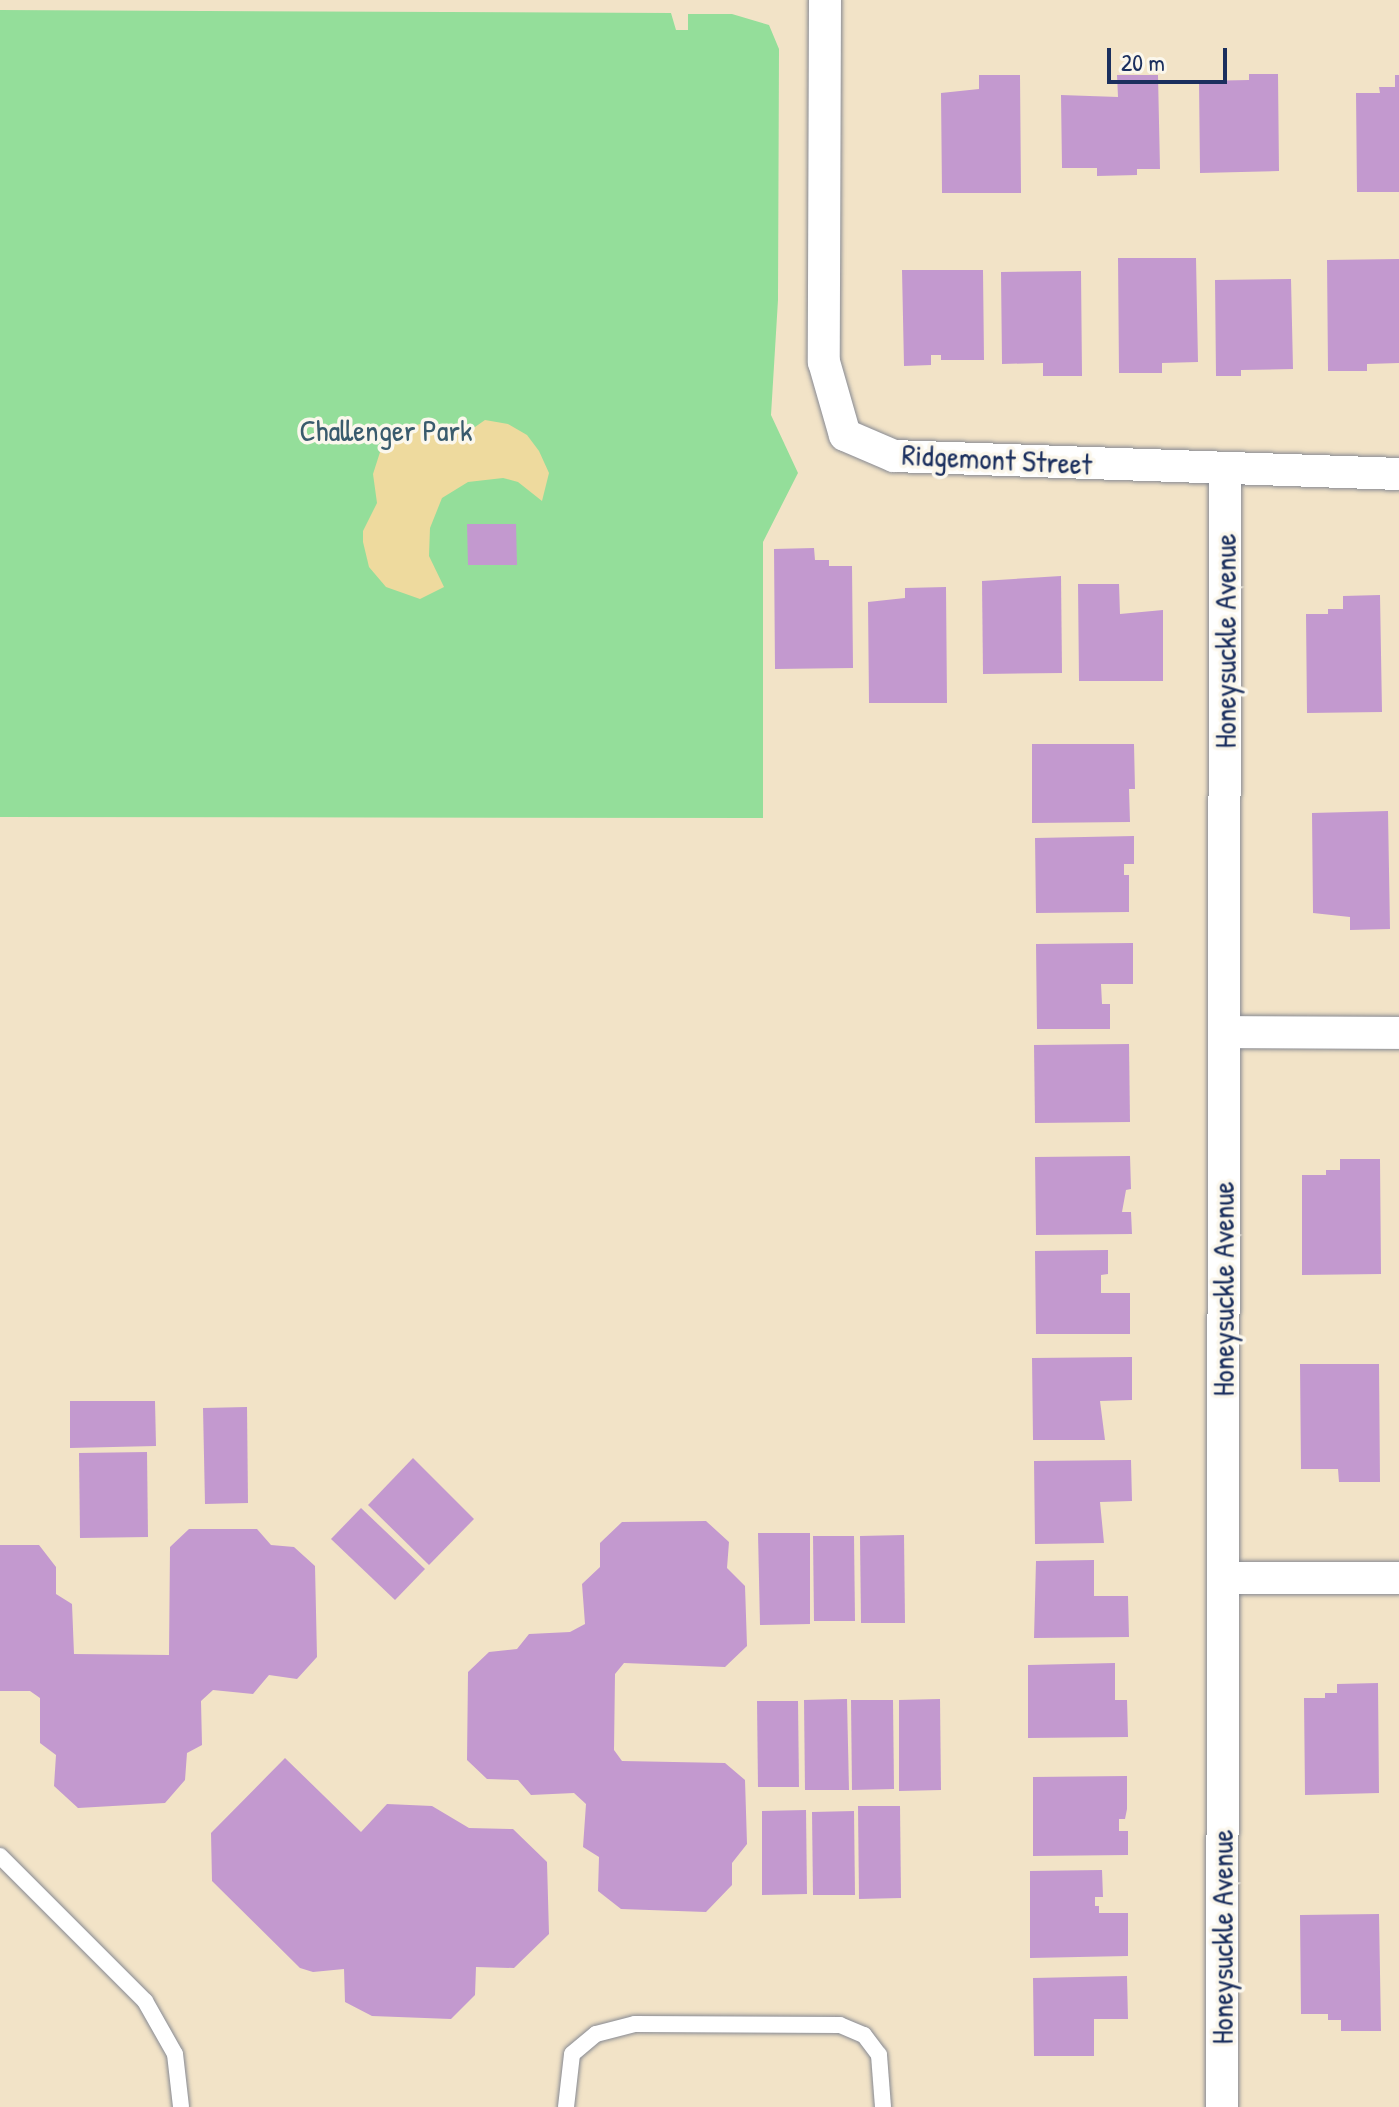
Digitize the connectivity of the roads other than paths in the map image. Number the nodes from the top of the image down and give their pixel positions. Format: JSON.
{"nodes":[{"id":1,"x":825,"y":0,"type":"edge"},
{"id":2,"x":1225,"y":470,"type":"junction"},
{"id":3,"x":1399,"y":474,"type":"edge"},
{"id":4,"x":1224,"y":1032,"type":"junction"},
{"id":5,"x":1399,"y":1033,"type":"edge"},
{"id":6,"x":1223,"y":1578,"type":"junction"},
{"id":7,"x":1399,"y":1578,"type":"edge"},
{"id":8,"x":0,"y":1856,"type":"edge"},
{"id":9,"x":181,"y":2107,"type":"edge"},
{"id":10,"x":566,"y":2107,"type":"edge"},
{"id":11,"x":883,"y":2107,"type":"edge"},
{"id":12,"x":1222,"y":2107,"type":"edge"}],
"edges":[{"from":1,"to":2,"type":"street","name":"Ridgemont Street"},
{"from":2,"to":3,"type":"street","name":"Ridgemont Street"},
{"from":2,"to":4,"type":"street","name":"Honeysuckle Avenue"},
{"from":4,"to":5,"type":"street"},
{"from":4,"to":6,"type":"street","name":"Honeysuckle Avenue"},
{"from":6,"to":7,"type":"street"},
{"from":6,"to":12,"type":"street","name":"Honeysuckle Avenue"},
{"from":8,"to":9,"type":"lane"},
{"from":10,"to":11,"type":"lane"}]}
